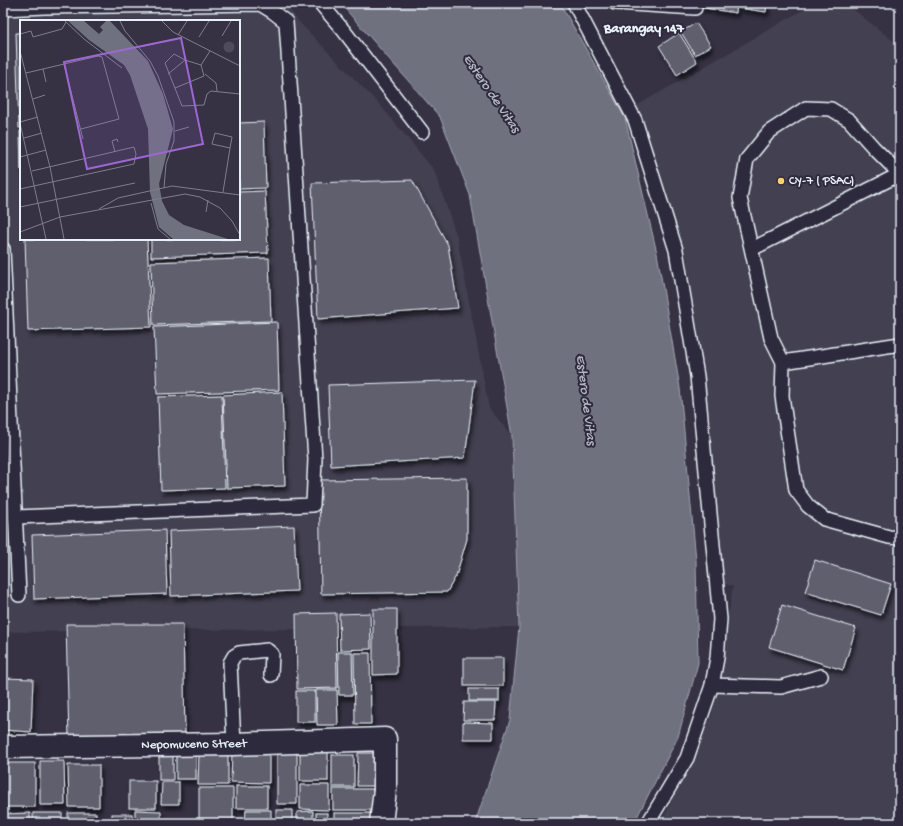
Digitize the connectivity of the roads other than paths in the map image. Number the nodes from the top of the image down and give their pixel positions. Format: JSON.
{"nodes":[{"id":1,"x":320,"y":3,"type":"edge"},
{"id":2,"x":574,"y":3,"type":"edge"},
{"id":3,"x":615,"y":3,"type":"edge"},
{"id":4,"x":45,"y":5,"type":"edge"},
{"id":5,"x":695,"y":8,"type":"dead end"},
{"id":6,"x":3,"y":9,"type":"edge"},
{"id":7,"x":422,"y":132,"type":"dead end"},
{"id":8,"x":899,"y":173,"type":"edge"},
{"id":9,"x":3,"y":249,"type":"edge"},
{"id":10,"x":752,"y":249,"type":"junction"},
{"id":11,"x":900,"y":344,"type":"edge"},
{"id":12,"x":783,"y":362,"type":"junction"},
{"id":13,"x":16,"y":516,"type":"junction"},
{"id":14,"x":900,"y":538,"type":"edge"},
{"id":15,"x":19,"y":595,"type":"dead end"},
{"id":16,"x":271,"y":675,"type":"dead end"},
{"id":17,"x":821,"y":676,"type":"dead end"},
{"id":18,"x":712,"y":685,"type":"junction"},
{"id":19,"x":234,"y":744,"type":"junction"},
{"id":20,"x":3,"y":747,"type":"edge"},
{"id":21,"x":381,"y":823,"type":"edge"},
{"id":22,"x":648,"y":823,"type":"edge"}],
"edges":[{"from":1,"to":7,"type":"lane"},
{"from":2,"to":18,"type":"lane"},
{"from":3,"to":5,"type":"lane"},
{"from":4,"to":6,"type":"lane"},
{"from":4,"to":13,"type":"lane"},
{"from":8,"to":10,"type":"lane"},
{"from":8,"to":10,"type":"lane"},
{"from":9,"to":13,"type":"lane"},
{"from":10,"to":12,"type":"lane"},
{"from":11,"to":12,"type":"lane"},
{"from":12,"to":14,"type":"lane"},
{"from":13,"to":15,"type":"lane"},
{"from":16,"to":19,"type":"lane"},
{"from":17,"to":18,"type":"lane"},
{"from":18,"to":22,"type":"lane"},
{"from":19,"to":20,"type":"street","name":"Nepomuceno Street"},
{"from":19,"to":21,"type":"street","name":"Nepomuceno Street"}]}
